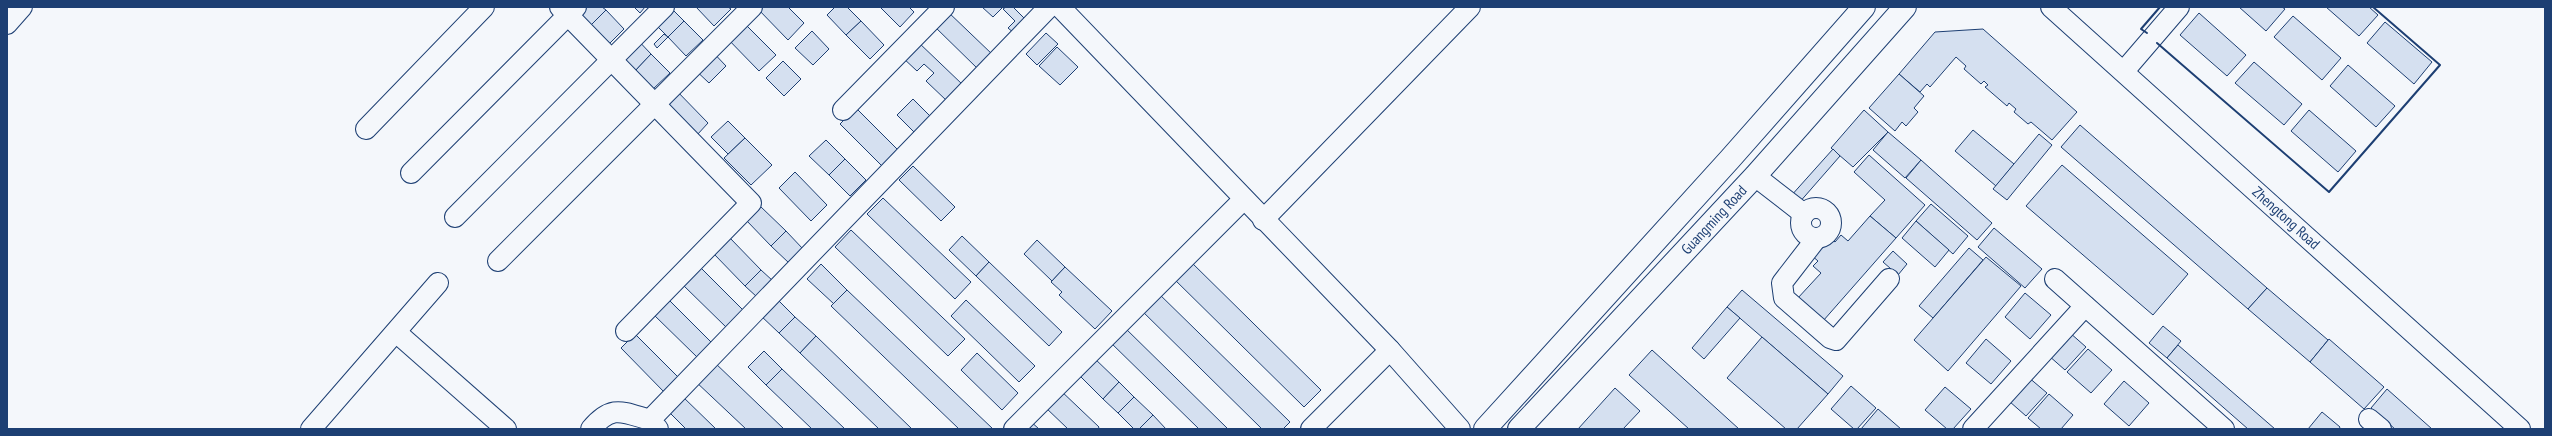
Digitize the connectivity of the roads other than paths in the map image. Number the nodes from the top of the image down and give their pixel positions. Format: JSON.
{"nodes":[{"id":1,"x":22,"y":7,"type":"edge"},
{"id":2,"x":484,"y":7,"type":"edge"},
{"id":3,"x":664,"y":7,"type":"edge"},
{"id":4,"x":752,"y":7,"type":"edge"},
{"id":5,"x":944,"y":7,"type":"edge"},
{"id":6,"x":1049,"y":7,"type":"edge"},
{"id":7,"x":1060,"y":7,"type":"edge"},
{"id":8,"x":1470,"y":7,"type":"edge"},
{"id":9,"x":1864,"y":7,"type":"edge"},
{"id":10,"x":1905,"y":7,"type":"edge"},
{"id":11,"x":2051,"y":7,"type":"edge"},
{"id":12,"x":2179,"y":7,"type":"edge"},
{"id":13,"x":568,"y":10,"type":"edge"},
{"id":14,"x":7,"y":24,"type":"edge"},
{"id":15,"x":612,"y":60,"type":"junction"},
{"id":16,"x":2124,"y":71,"type":"junction"},
{"id":17,"x":655,"y":104,"type":"junction"},
{"id":18,"x":843,"y":110,"type":"dead end"},
{"id":19,"x":366,"y":129,"type":"dead end"},
{"id":20,"x":411,"y":173,"type":"dead end"},
{"id":21,"x":1755,"y":176,"type":"junction"},
{"id":22,"x":1244,"y":198,"type":"junction"},
{"id":23,"x":455,"y":217,"type":"dead end"},
{"id":24,"x":1263,"y":220,"type":"junction"},
{"id":25,"x":498,"y":261,"type":"dead end"},
{"id":26,"x":1889,"y":279,"type":"dead end"},
{"id":27,"x":2055,"y":279,"type":"dead end"},
{"id":28,"x":438,"y":283,"type":"dead end"},
{"id":29,"x":2085,"y":306,"type":"junction"},
{"id":30,"x":626,"y":331,"type":"dead end"},
{"id":31,"x":397,"y":333,"type":"junction"},
{"id":32,"x":1390,"y":350,"type":"junction"},
{"id":33,"x":654,"y":425,"type":"edge"},
{"id":34,"x":311,"y":429,"type":"edge"},
{"id":35,"x":506,"y":429,"type":"edge"},
{"id":36,"x":591,"y":429,"type":"edge"},
{"id":37,"x":1014,"y":429,"type":"edge"},
{"id":38,"x":1310,"y":429,"type":"edge"},
{"id":39,"x":1460,"y":429,"type":"edge"},
{"id":40,"x":1485,"y":429,"type":"edge"},
{"id":41,"x":1519,"y":429,"type":"edge"},
{"id":42,"x":1974,"y":429,"type":"edge"},
{"id":43,"x":2224,"y":429,"type":"edge"},
{"id":44,"x":2520,"y":429,"type":"edge"}],
"edges":[{"from":1,"to":14,"type":"street"},
{"from":2,"to":19,"type":"street"},
{"from":3,"to":15,"type":"street"},
{"from":4,"to":17,"type":"street"},
{"from":5,"to":18,"type":"street"},
{"from":6,"to":33,"type":"street"},
{"from":7,"to":22,"type":"street"},
{"from":8,"to":24,"type":"street"},
{"from":9,"to":40,"type":"main road","name":"Guangming Road"},
{"from":10,"to":21,"type":"main road","name":"Guangming Road"},
{"from":11,"to":16,"type":"street","name":"Zhengtong Road"},
{"from":12,"to":16,"type":"street"},
{"from":13,"to":15,"type":"street"},
{"from":13,"to":20,"type":"street"},
{"from":15,"to":17,"type":"street"},
{"from":15,"to":23,"type":"street"},
{"from":16,"to":44,"type":"street","name":"Zhengtong Road"},
{"from":17,"to":25,"type":"street"},
{"from":17,"to":30,"type":"street"},
{"from":21,"to":26,"type":"street"},
{"from":21,"to":41,"type":"main road","name":"Guangming Road"},
{"from":22,"to":24,"type":"street"},
{"from":22,"to":37,"type":"street"},
{"from":24,"to":32,"type":"street"},
{"from":27,"to":29,"type":"street"},
{"from":28,"to":31,"type":"street"},
{"from":29,"to":42,"type":"street"},
{"from":29,"to":43,"type":"street"},
{"from":31,"to":34,"type":"street"},
{"from":31,"to":35,"type":"street"},
{"from":32,"to":38,"type":"street"},
{"from":32,"to":39,"type":"street"},
{"from":33,"to":36,"type":"street"}]}
